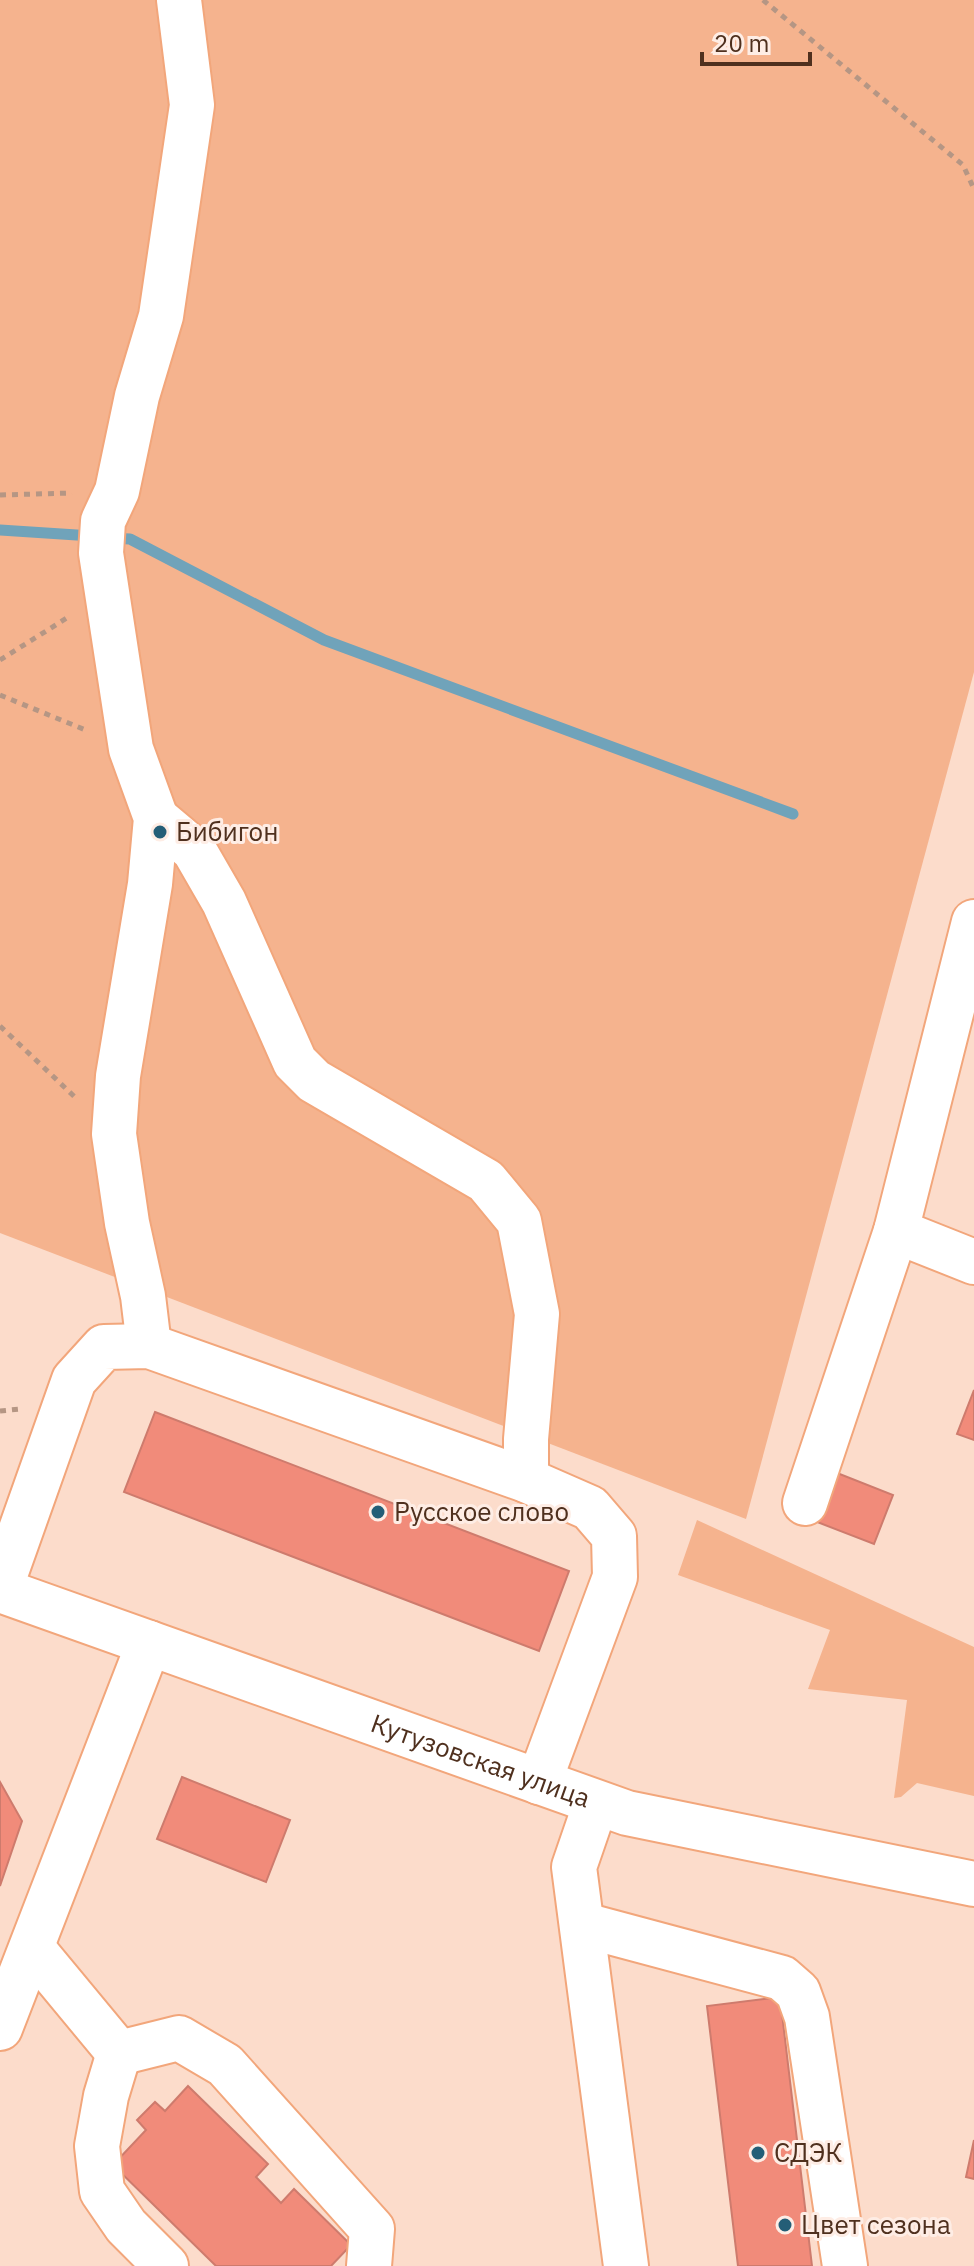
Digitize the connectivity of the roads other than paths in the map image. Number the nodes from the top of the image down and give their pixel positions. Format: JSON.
{"nodes":[{"id":1,"x":179,"y":0,"type":"edge"},
{"id":2,"x":156,"y":818,"type":"junction"},
{"id":3,"x":974,"y":922,"type":"edge"},
{"id":4,"x":896,"y":1231,"type":"junction"},
{"id":5,"x":974,"y":1262,"type":"edge"},
{"id":6,"x":149,"y":1346,"type":"junction"},
{"id":7,"x":526,"y":1480,"type":"junction"},
{"id":8,"x":805,"y":1503,"type":"dead end"},
{"id":9,"x":0,"y":1590,"type":"edge"},
{"id":10,"x":149,"y":1643,"type":"junction"},
{"id":11,"x":539,"y":1782,"type":"junction"},
{"id":12,"x":596,"y":1803,"type":"junction"},
{"id":13,"x":974,"y":1884,"type":"edge"},
{"id":14,"x":584,"y":1925,"type":"junction"},
{"id":15,"x":32,"y":1948,"type":"junction"},
{"id":16,"x":0,"y":2028,"type":"edge"},
{"id":17,"x":119,"y":2053,"type":"junction"},
{"id":18,"x":166,"y":2266,"type":"edge"},
{"id":19,"x":369,"y":2266,"type":"edge"},
{"id":20,"x":626,"y":2266,"type":"edge"},
{"id":21,"x":845,"y":2266,"type":"edge"}],
"edges":[{"from":1,"to":2,"type":"street"},
{"from":2,"to":6,"type":"street"},
{"from":2,"to":7,"type":"street"},
{"from":3,"to":4,"type":"street"},
{"from":4,"to":5,"type":"street"},
{"from":4,"to":8,"type":"street"},
{"from":6,"to":7,"type":"street"},
{"from":6,"to":9,"type":"street"},
{"from":7,"to":11,"type":"street"},
{"from":9,"to":10,"type":"street","name":"Кутузовская улица"},
{"from":10,"to":11,"type":"street","name":"Кутузовская улица"},
{"from":10,"to":15,"type":"street"},
{"from":11,"to":12,"type":"street","name":"Кутузовская улица"},
{"from":12,"to":13,"type":"street","name":"Кутузовская улица"},
{"from":12,"to":14,"type":"street"},
{"from":14,"to":20,"type":"street"},
{"from":14,"to":21,"type":"street"},
{"from":15,"to":16,"type":"street"},
{"from":15,"to":17,"type":"street"},
{"from":17,"to":18,"type":"street"},
{"from":17,"to":19,"type":"street"}]}
